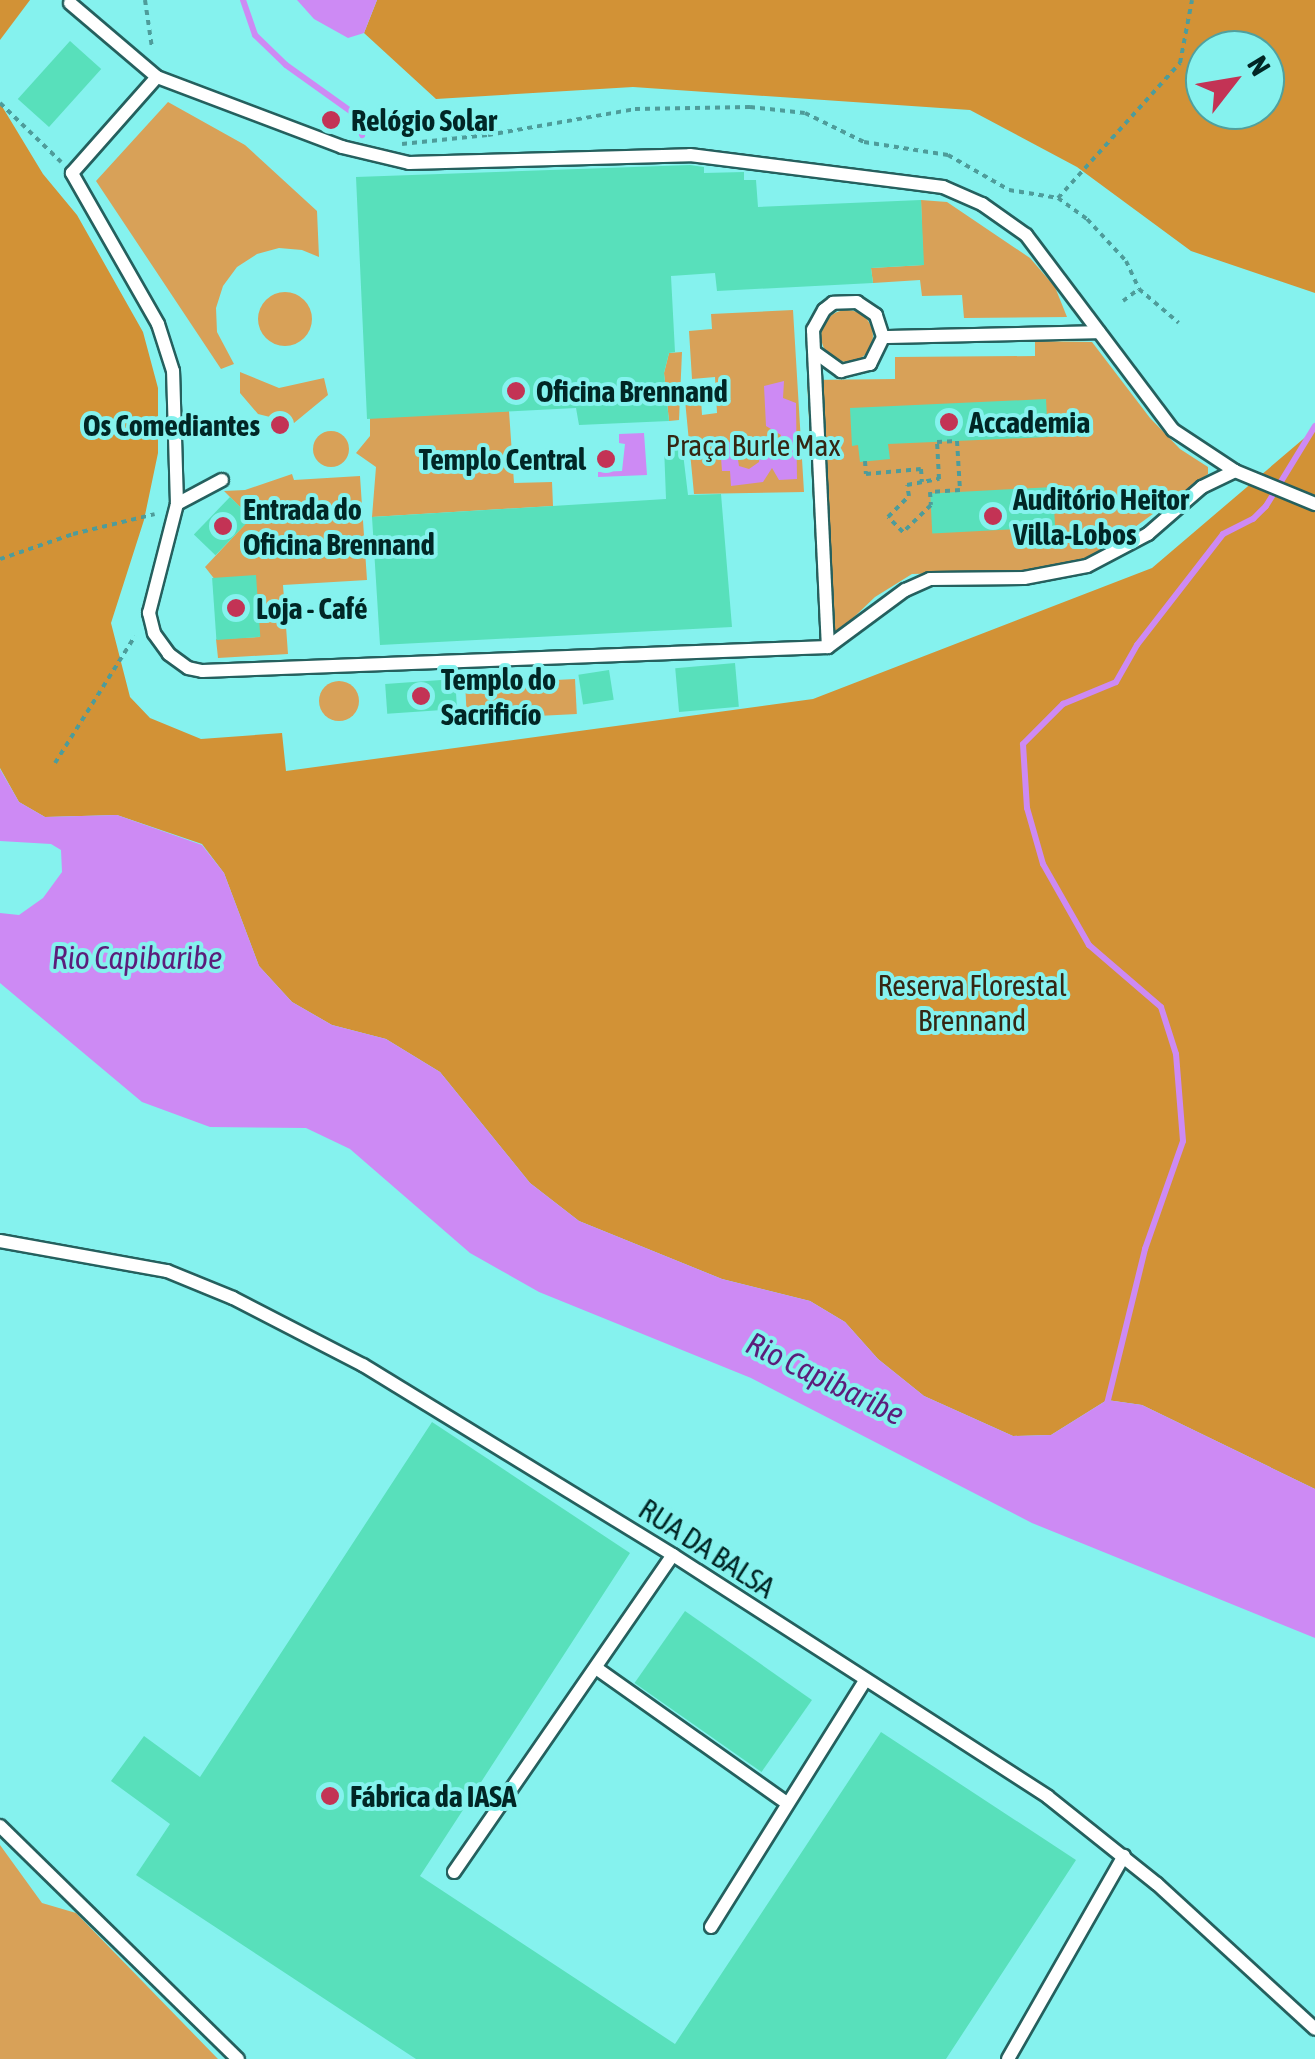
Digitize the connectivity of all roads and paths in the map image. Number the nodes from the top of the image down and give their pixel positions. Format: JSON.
{"nodes":[{"id":1,"x":145,"y":0,"type":"edge"},
{"id":2,"x":1192,"y":0,"type":"edge"},
{"id":3,"x":70,"y":3,"type":"dead end"},
{"id":4,"x":157,"y":77,"type":"junction"},
{"id":5,"x":0,"y":102,"type":"edge"},
{"id":6,"x":72,"y":173,"type":"junction"},
{"id":7,"x":1058,"y":198,"type":"dead end"},
{"id":8,"x":1123,"y":301,"type":"dead end"},
{"id":9,"x":1179,"y":323,"type":"dead end"},
{"id":10,"x":1099,"y":332,"type":"junction"},
{"id":11,"x":883,"y":336,"type":"junction"},
{"id":12,"x":816,"y":353,"type":"junction"},
{"id":13,"x":864,"y":461,"type":"dead end"},
{"id":14,"x":1236,"y":471,"type":"junction"},
{"id":15,"x":222,"y":480,"type":"dead end"},
{"id":16,"x":922,"y":484,"type":"junction"},
{"id":17,"x":177,"y":504,"type":"junction"},
{"id":18,"x":1315,"y":504,"type":"edge"},
{"id":19,"x":0,"y":559,"type":"edge"},
{"id":20,"x":150,"y":612,"type":"junction"},
{"id":21,"x":828,"y":647,"type":"junction"},
{"id":22,"x":56,"y":763,"type":"dead end"},
{"id":23,"x":0,"y":1241,"type":"edge"},
{"id":24,"x":673,"y":1555,"type":"junction"},
{"id":25,"x":596,"y":1668,"type":"junction"},
{"id":26,"x":865,"y":1681,"type":"junction"},
{"id":27,"x":787,"y":1804,"type":"junction"},
{"id":28,"x":0,"y":1826,"type":"edge"},
{"id":29,"x":1124,"y":1856,"type":"junction"},
{"id":30,"x":454,"y":1872,"type":"dead end"},
{"id":31,"x":711,"y":1927,"type":"dead end"},
{"id":32,"x":1315,"y":2028,"type":"edge"},
{"id":33,"x":238,"y":2059,"type":"edge"},
{"id":34,"x":1008,"y":2059,"type":"edge"}],
"edges":[{"from":1,"to":4,"type":"path"},
{"from":2,"to":7,"type":"path"},
{"from":3,"to":4,"type":"lane"},
{"from":4,"to":6,"type":"lane"},
{"from":4,"to":10,"type":"lane"},
{"from":5,"to":6,"type":"path"},
{"from":6,"to":17,"type":"lane"},
{"from":8,"to":9,"type":"path"},
{"from":10,"to":11,"type":"lane"},
{"from":10,"to":14,"type":"lane"},
{"from":11,"to":12,"type":"lane"},
{"from":11,"to":12,"type":"lane"},
{"from":12,"to":21,"type":"lane"},
{"from":13,"to":16,"type":"path"},
{"from":14,"to":18,"type":"lane"},
{"from":14,"to":21,"type":"lane"},
{"from":15,"to":17,"type":"lane"},
{"from":16,"to":16,"type":"path"},
{"from":17,"to":19,"type":"path"},
{"from":17,"to":20,"type":"lane"},
{"from":20,"to":21,"type":"lane"},
{"from":20,"to":22,"type":"path"},
{"from":23,"to":24,"type":"lane","name":"RUA DA BALSA"},
{"from":24,"to":25,"type":"lane"},
{"from":24,"to":26,"type":"lane","name":"RUA DA BALSA"},
{"from":25,"to":27,"type":"lane"},
{"from":25,"to":30,"type":"lane"},
{"from":26,"to":27,"type":"lane"},
{"from":26,"to":29,"type":"lane","name":"RUA DA BALSA"},
{"from":27,"to":31,"type":"lane"},
{"from":28,"to":33,"type":"lane"},
{"from":29,"to":32,"type":"lane","name":"RUA DA BALSA"},
{"from":29,"to":34,"type":"lane"}]}
